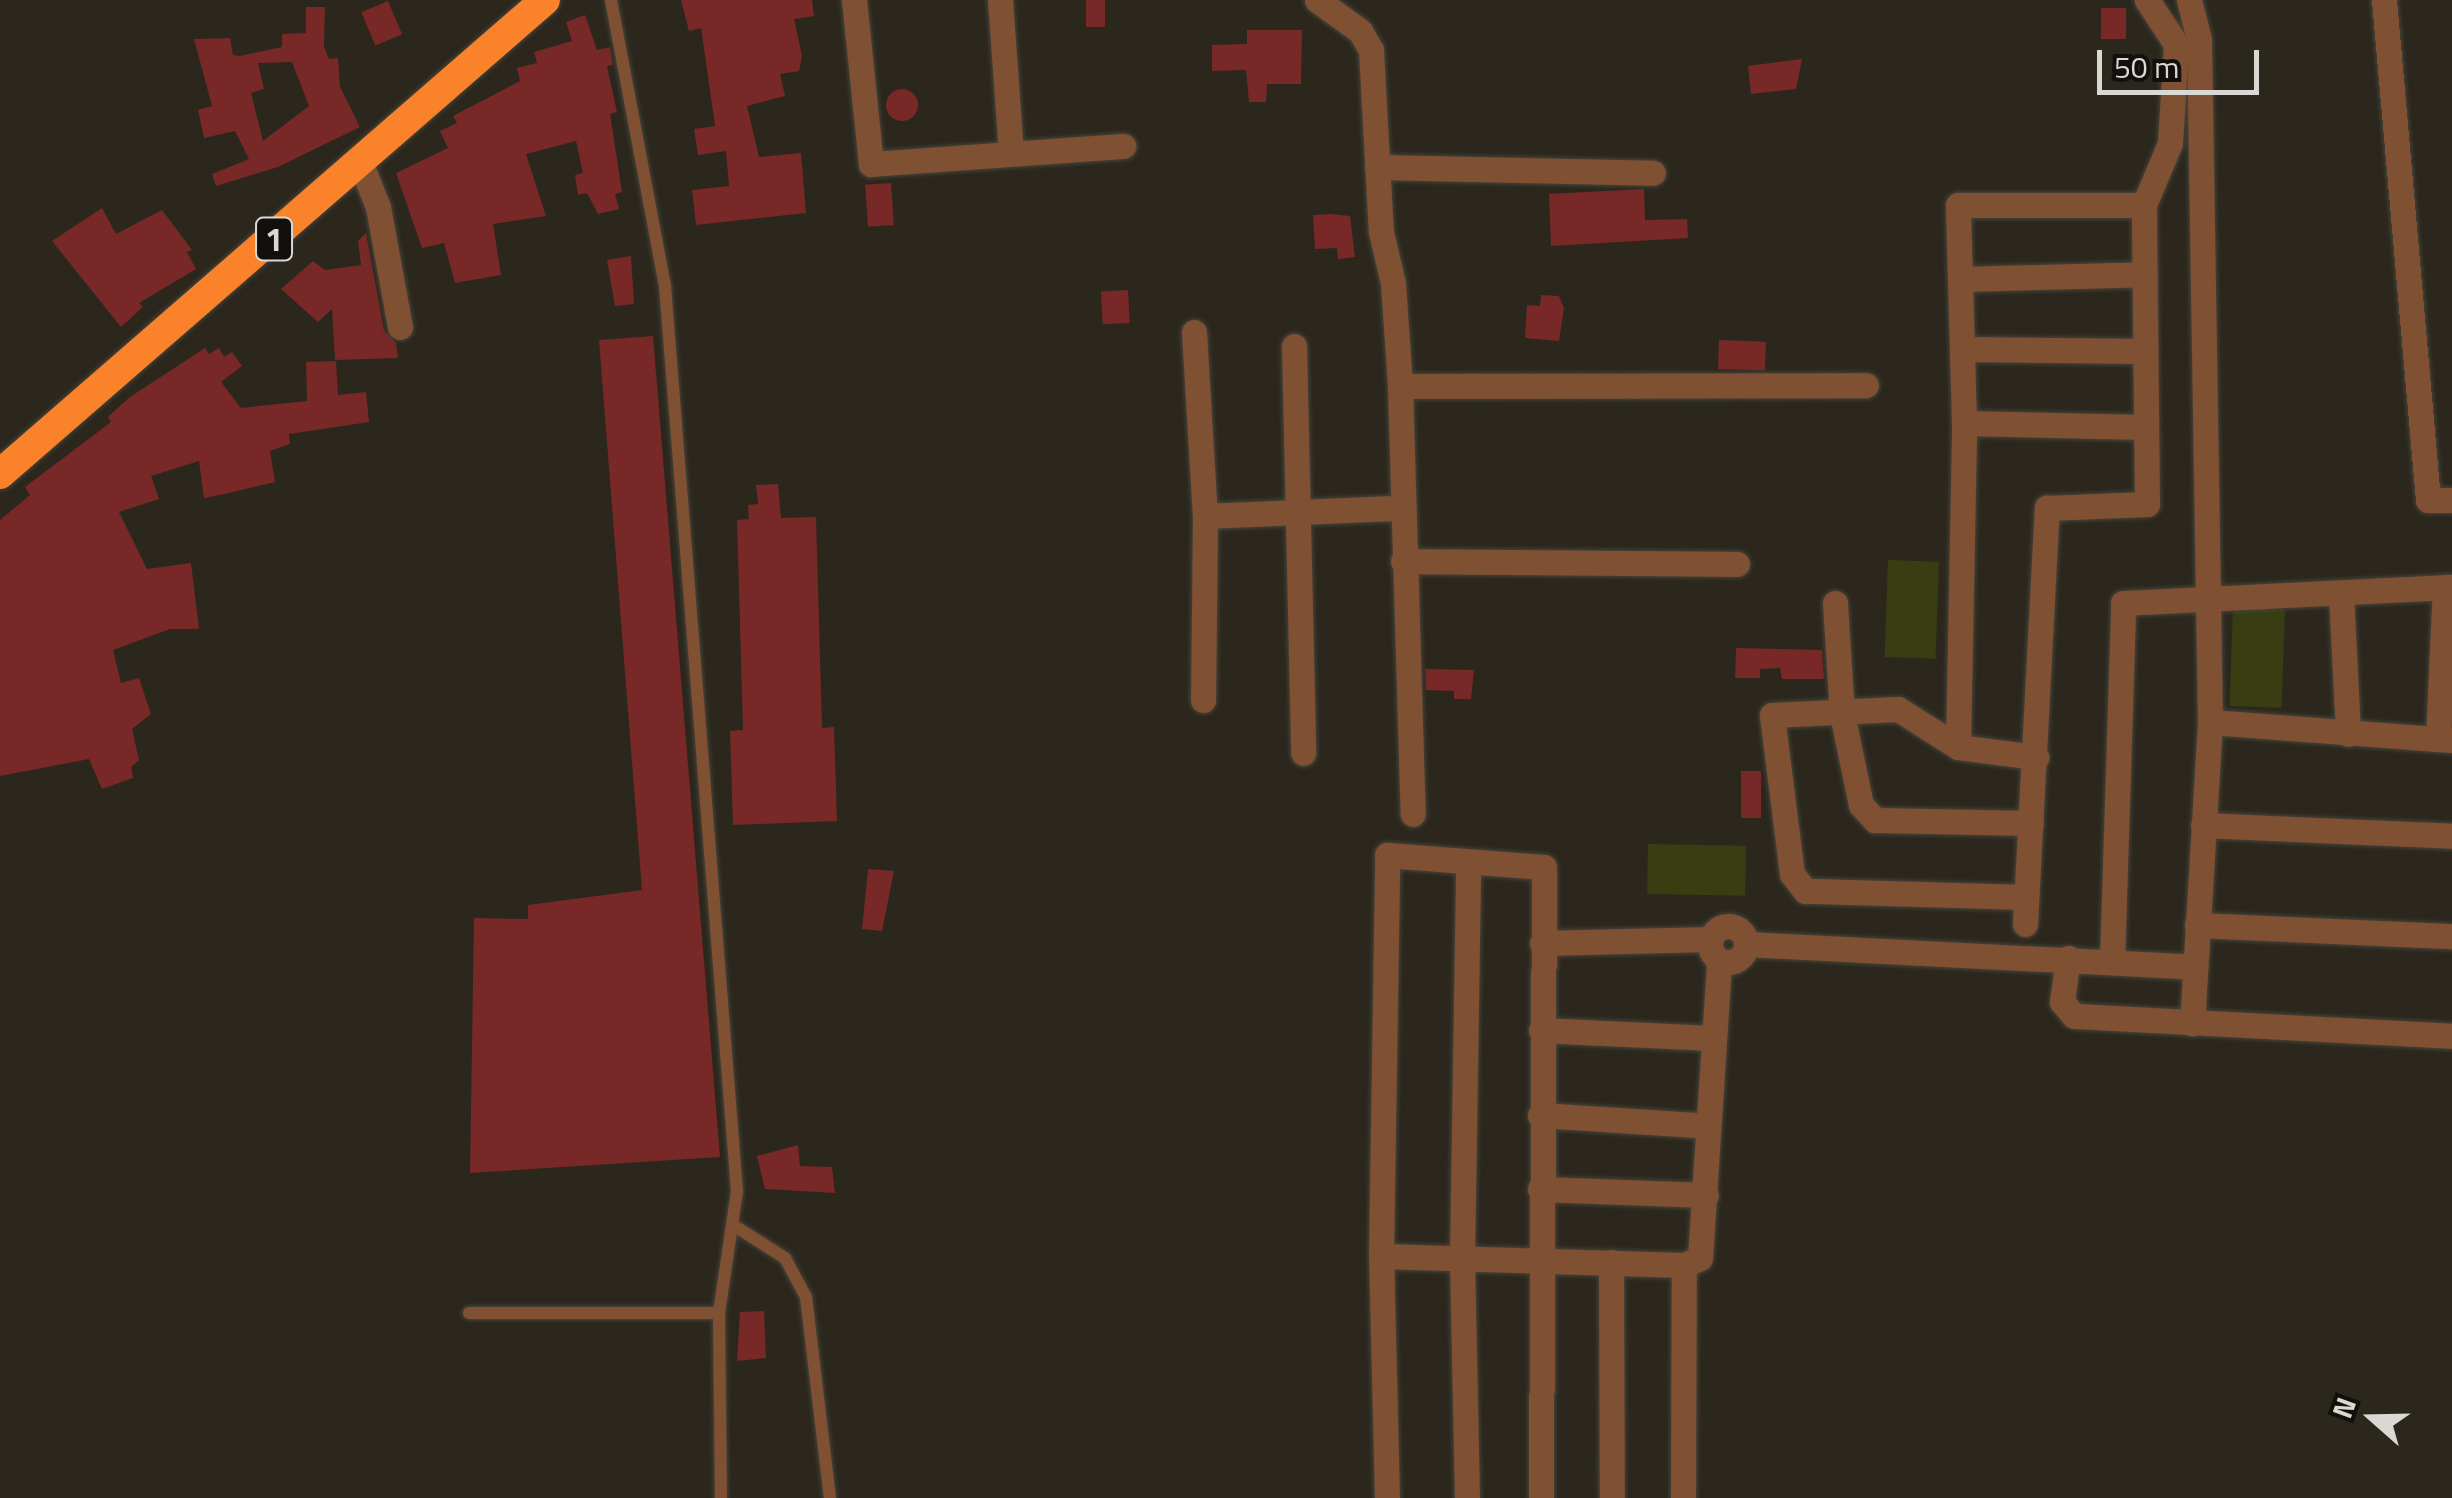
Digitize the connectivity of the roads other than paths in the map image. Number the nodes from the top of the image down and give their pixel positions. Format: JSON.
{"nodes":[{"id":1,"x":545,"y":0,"type":"edge"},
{"id":2,"x":610,"y":0,"type":"edge"},
{"id":3,"x":854,"y":0,"type":"edge"},
{"id":4,"x":1000,"y":0,"type":"edge"},
{"id":5,"x":1317,"y":0,"type":"edge"},
{"id":6,"x":2148,"y":0,"type":"edge"},
{"id":7,"x":2189,"y":0,"type":"edge"},
{"id":8,"x":2384,"y":0,"type":"edge"},
{"id":9,"x":1123,"y":146,"type":"dead end"},
{"id":10,"x":1011,"y":152,"type":"junction"},
{"id":11,"x":360,"y":162,"type":"junction"},
{"id":12,"x":1377,"y":167,"type":"junction"},
{"id":13,"x":1653,"y":172,"type":"dead end"},
{"id":14,"x":2144,"y":205,"type":"junction"},
{"id":15,"x":2144,"y":274,"type":"junction"},
{"id":16,"x":1960,"y":279,"type":"junction"},
{"id":17,"x":400,"y":327,"type":"dead end"},
{"id":18,"x":1194,"y":332,"type":"dead end"},
{"id":19,"x":1294,"y":346,"type":"dead end"},
{"id":20,"x":1962,"y":350,"type":"junction"},
{"id":21,"x":2143,"y":352,"type":"junction"},
{"id":22,"x":1866,"y":385,"type":"dead end"},
{"id":23,"x":1400,"y":386,"type":"junction"},
{"id":24,"x":1964,"y":424,"type":"junction"},
{"id":25,"x":2145,"y":426,"type":"junction"},
{"id":26,"x":0,"y":474,"type":"edge"},
{"id":27,"x":2452,"y":500,"type":"edge"},
{"id":28,"x":1399,"y":508,"type":"junction"},
{"id":29,"x":1297,"y":513,"type":"junction"},
{"id":30,"x":1205,"y":516,"type":"junction"},
{"id":31,"x":1402,"y":561,"type":"junction"},
{"id":32,"x":1737,"y":564,"type":"dead end"},
{"id":33,"x":2448,"y":587,"type":"edge"},
{"id":34,"x":2341,"y":594,"type":"junction"},
{"id":35,"x":2209,"y":602,"type":"junction"},
{"id":36,"x":1835,"y":603,"type":"dead end"},
{"id":37,"x":1204,"y":700,"type":"dead end"},
{"id":38,"x":1842,"y":714,"type":"junction"},
{"id":39,"x":2210,"y":722,"type":"junction"},
{"id":40,"x":2348,"y":734,"type":"junction"},
{"id":41,"x":2445,"y":739,"type":"edge"},
{"id":42,"x":1958,"y":748,"type":"junction"},
{"id":43,"x":1303,"y":753,"type":"dead end"},
{"id":44,"x":2036,"y":757,"type":"junction"},
{"id":45,"x":1413,"y":814,"type":"dead end"},
{"id":46,"x":2031,"y":823,"type":"junction"},
{"id":47,"x":2203,"y":825,"type":"junction"},
{"id":48,"x":2452,"y":836,"type":"edge"},
{"id":49,"x":1468,"y":862,"type":"junction"},
{"id":50,"x":2026,"y":897,"type":"junction"},
{"id":51,"x":2025,"y":924,"type":"dead end"},
{"id":52,"x":2198,"y":925,"type":"junction"},
{"id":53,"x":2452,"y":936,"type":"edge"},
{"id":54,"x":1542,"y":943,"type":"junction"},
{"id":55,"x":1714,"y":950,"type":"junction"},
{"id":56,"x":2068,"y":958,"type":"junction"},
{"id":57,"x":2112,"y":962,"type":"junction"},
{"id":58,"x":2195,"y":967,"type":"junction"},
{"id":59,"x":2192,"y":1024,"type":"junction"},
{"id":60,"x":1541,"y":1030,"type":"junction"},
{"id":61,"x":2452,"y":1036,"type":"edge"},
{"id":62,"x":1711,"y":1038,"type":"junction"},
{"id":63,"x":1540,"y":1116,"type":"junction"},
{"id":64,"x":1708,"y":1126,"type":"junction"},
{"id":65,"x":1540,"y":1189,"type":"junction"},
{"id":66,"x":1706,"y":1195,"type":"junction"},
{"id":67,"x":733,"y":1225,"type":"junction"},
{"id":68,"x":1381,"y":1256,"type":"junction"},
{"id":69,"x":1462,"y":1259,"type":"junction"},
{"id":70,"x":1539,"y":1262,"type":"junction"},
{"id":71,"x":1611,"y":1262,"type":"junction"},
{"id":72,"x":1684,"y":1265,"type":"junction"},
{"id":73,"x":469,"y":1312,"type":"dead end"},
{"id":74,"x":719,"y":1313,"type":"junction"},
{"id":75,"x":721,"y":1498,"type":"edge"},
{"id":76,"x":830,"y":1498,"type":"edge"},
{"id":77,"x":1387,"y":1498,"type":"edge"},
{"id":78,"x":1468,"y":1498,"type":"edge"},
{"id":79,"x":1542,"y":1498,"type":"edge"},
{"id":80,"x":1612,"y":1498,"type":"edge"},
{"id":81,"x":1683,"y":1498,"type":"edge"}],
"edges":[{"from":1,"to":11,"type":"highway","number":"1"},
{"from":2,"to":67,"type":"lane"},
{"from":3,"to":10,"type":"street"},
{"from":4,"to":10,"type":"street"},
{"from":5,"to":12,"type":"street"},
{"from":6,"to":14,"type":"street"},
{"from":7,"to":35,"type":"street"},
{"from":8,"to":27,"type":"street"},
{"from":9,"to":10,"type":"street"},
{"from":11,"to":17,"type":"street"},
{"from":11,"to":26,"type":"highway","number":"1"},
{"from":12,"to":13,"type":"street"},
{"from":12,"to":23,"type":"street"},
{"from":14,"to":15,"type":"street"},
{"from":14,"to":16,"type":"street"},
{"from":15,"to":16,"type":"street"},
{"from":15,"to":21,"type":"street"},
{"from":16,"to":20,"type":"street"},
{"from":18,"to":30,"type":"street"},
{"from":19,"to":29,"type":"street"},
{"from":20,"to":21,"type":"street"},
{"from":20,"to":24,"type":"street"},
{"from":21,"to":25,"type":"street"},
{"from":22,"to":23,"type":"street"},
{"from":23,"to":28,"type":"street"},
{"from":24,"to":25,"type":"street"},
{"from":24,"to":42,"type":"street"},
{"from":25,"to":44,"type":"street"},
{"from":28,"to":29,"type":"street"},
{"from":28,"to":31,"type":"street"},
{"from":29,"to":30,"type":"street"},
{"from":29,"to":43,"type":"street"},
{"from":30,"to":37,"type":"street"},
{"from":31,"to":32,"type":"street"},
{"from":31,"to":45,"type":"street"},
{"from":33,"to":34,"type":"street"},
{"from":33,"to":41,"type":"street"},
{"from":34,"to":35,"type":"street"},
{"from":34,"to":40,"type":"street"},
{"from":35,"to":39,"type":"street"},
{"from":35,"to":57,"type":"street"},
{"from":36,"to":38,"type":"street"},
{"from":38,"to":42,"type":"street"},
{"from":38,"to":46,"type":"street"},
{"from":38,"to":50,"type":"street"},
{"from":39,"to":40,"type":"street"},
{"from":39,"to":47,"type":"street"},
{"from":40,"to":41,"type":"street"},
{"from":42,"to":44,"type":"street"},
{"from":44,"to":46,"type":"street"},
{"from":46,"to":50,"type":"street"},
{"from":47,"to":48,"type":"street"},
{"from":47,"to":52,"type":"street"},
{"from":49,"to":54,"type":"street"},
{"from":49,"to":68,"type":"street"},
{"from":49,"to":69,"type":"street"},
{"from":50,"to":51,"type":"street"},
{"from":52,"to":53,"type":"street"},
{"from":52,"to":58,"type":"street"},
{"from":54,"to":55,"type":"street"},
{"from":54,"to":60,"type":"street"},
{"from":55,"to":56,"type":"street"},
{"from":55,"to":62,"type":"street"},
{"from":56,"to":57,"type":"street"},
{"from":56,"to":59,"type":"street"},
{"from":57,"to":58,"type":"street"},
{"from":58,"to":59,"type":"street"},
{"from":59,"to":61,"type":"street"},
{"from":60,"to":62,"type":"street"},
{"from":60,"to":63,"type":"street"},
{"from":62,"to":64,"type":"street"},
{"from":63,"to":64,"type":"street"},
{"from":63,"to":65,"type":"street"},
{"from":64,"to":66,"type":"street"},
{"from":65,"to":66,"type":"street"},
{"from":65,"to":70,"type":"street"},
{"from":66,"to":72,"type":"street"},
{"from":67,"to":74,"type":"lane"},
{"from":67,"to":76,"type":"lane"},
{"from":68,"to":69,"type":"street"},
{"from":68,"to":77,"type":"street"},
{"from":69,"to":70,"type":"street"},
{"from":69,"to":78,"type":"street"},
{"from":70,"to":71,"type":"street"},
{"from":70,"to":79,"type":"street"},
{"from":71,"to":72,"type":"street"},
{"from":71,"to":80,"type":"street"},
{"from":72,"to":81,"type":"street"},
{"from":73,"to":74,"type":"lane"},
{"from":74,"to":75,"type":"lane"}]}
